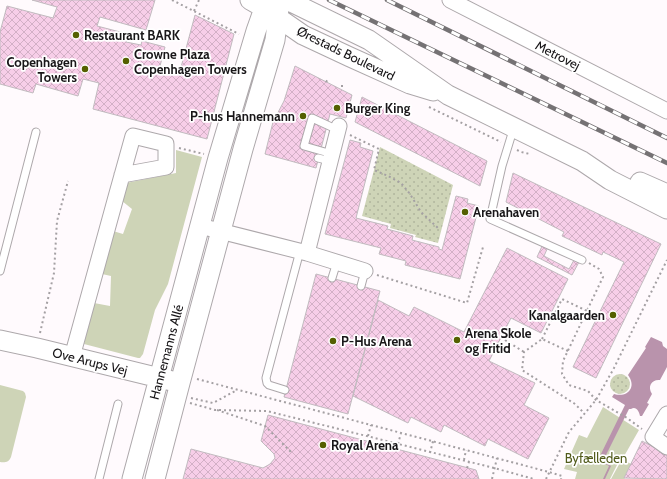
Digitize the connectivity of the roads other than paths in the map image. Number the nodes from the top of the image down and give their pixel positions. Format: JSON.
{"nodes":[{"id":1,"x":287,"y":0,"type":"edge"},
{"id":2,"x":450,"y":0,"type":"edge"},
{"id":3,"x":268,"y":5,"type":"edge"},
{"id":4,"x":448,"y":95,"type":"junction"},
{"id":5,"x":667,"y":111,"type":"edge"},
{"id":6,"x":514,"y":127,"type":"junction"},
{"id":7,"x":338,"y":129,"type":"joint"},
{"id":8,"x":36,"y":132,"type":"dead end"},
{"id":9,"x":327,"y":158,"type":"junction"},
{"id":10,"x":582,"y":161,"type":"junction"},
{"id":11,"x":122,"y":175,"type":"junction"},
{"id":12,"x":667,"y":194,"type":"edge"},
{"id":13,"x":667,"y":209,"type":"edge"},
{"id":14,"x":200,"y":226,"type":"junction"},
{"id":15,"x":221,"y":231,"type":"junction"},
{"id":16,"x":304,"y":252,"type":"junction"},
{"id":17,"x":582,"y":260,"type":"road end"},
{"id":18,"x":337,"y":262,"type":"junction"},
{"id":19,"x":0,"y":271,"type":"edge"},
{"id":20,"x":365,"y":271,"type":"joint"},
{"id":21,"x":332,"y":278,"type":"dead end"},
{"id":22,"x":361,"y":286,"type":"dead end"},
{"id":23,"x":0,"y":340,"type":"edge"},
{"id":24,"x":72,"y":357,"type":"junction"},
{"id":25,"x":159,"y":378,"type":"junction"},
{"id":26,"x":182,"y":389,"type":"junction"},
{"id":27,"x":286,"y":390,"type":"dead end"},
{"id":28,"x":118,"y":404,"type":"dead end"},
{"id":29,"x":667,"y":414,"type":"edge"},
{"id":30,"x":667,"y":447,"type":"edge"},
{"id":31,"x":99,"y":479,"type":"edge"},
{"id":32,"x":132,"y":479,"type":"edge"},
{"id":33,"x":155,"y":479,"type":"edge"}],
"edges":[{"from":1,"to":4,"type":"street","name":"Ørestads Boulevard"},
{"from":2,"to":5,"type":"street","name":"Metrovej"},
{"from":3,"to":4,"type":"street","name":"Ørestads Boulevard"},
{"from":3,"to":14,"type":"street","name":"Hannemanns Allé"},
{"from":3,"to":15,"type":"street","name":"Hannemanns Allé"},
{"from":4,"to":6,"type":"street","name":"Ørestads Boulevard"},
{"from":6,"to":10,"type":"street","name":"Ørestads Boulevard"},
{"from":6,"to":17,"type":"lane"},
{"from":7,"to":9,"type":"street"},
{"from":7,"to":9,"type":"lane"},
{"from":8,"to":19,"type":"lane"},
{"from":9,"to":16,"type":"street"},
{"from":10,"to":12,"type":"street","name":"Ørestads Boulevard"},
{"from":10,"to":13,"type":"street","name":"Ørestads Boulevard"},
{"from":11,"to":11,"type":"street"},
{"from":11,"to":24,"type":"street"},
{"from":14,"to":15,"type":"street"},
{"from":14,"to":25,"type":"street","name":"Hannemanns Allé"},
{"from":15,"to":16,"type":"street"},
{"from":15,"to":26,"type":"street","name":"Hannemanns Allé"},
{"from":16,"to":18,"type":"street"},
{"from":16,"to":27,"type":"lane"},
{"from":18,"to":20,"type":"street"},
{"from":18,"to":21,"type":"lane"},
{"from":20,"to":22,"type":"lane"},
{"from":23,"to":24,"type":"street","name":"Ove Arups Vej"},
{"from":24,"to":25,"type":"street","name":"Ove Arups Vej"},
{"from":25,"to":26,"type":"street","name":"Ove Arups Vej"},
{"from":25,"to":32,"type":"street","name":"Hannemanns Allé"},
{"from":26,"to":33,"type":"street","name":"Hannemanns Allé"},
{"from":28,"to":31,"type":"lane"},
{"from":29,"to":30,"type":"street"}]}
